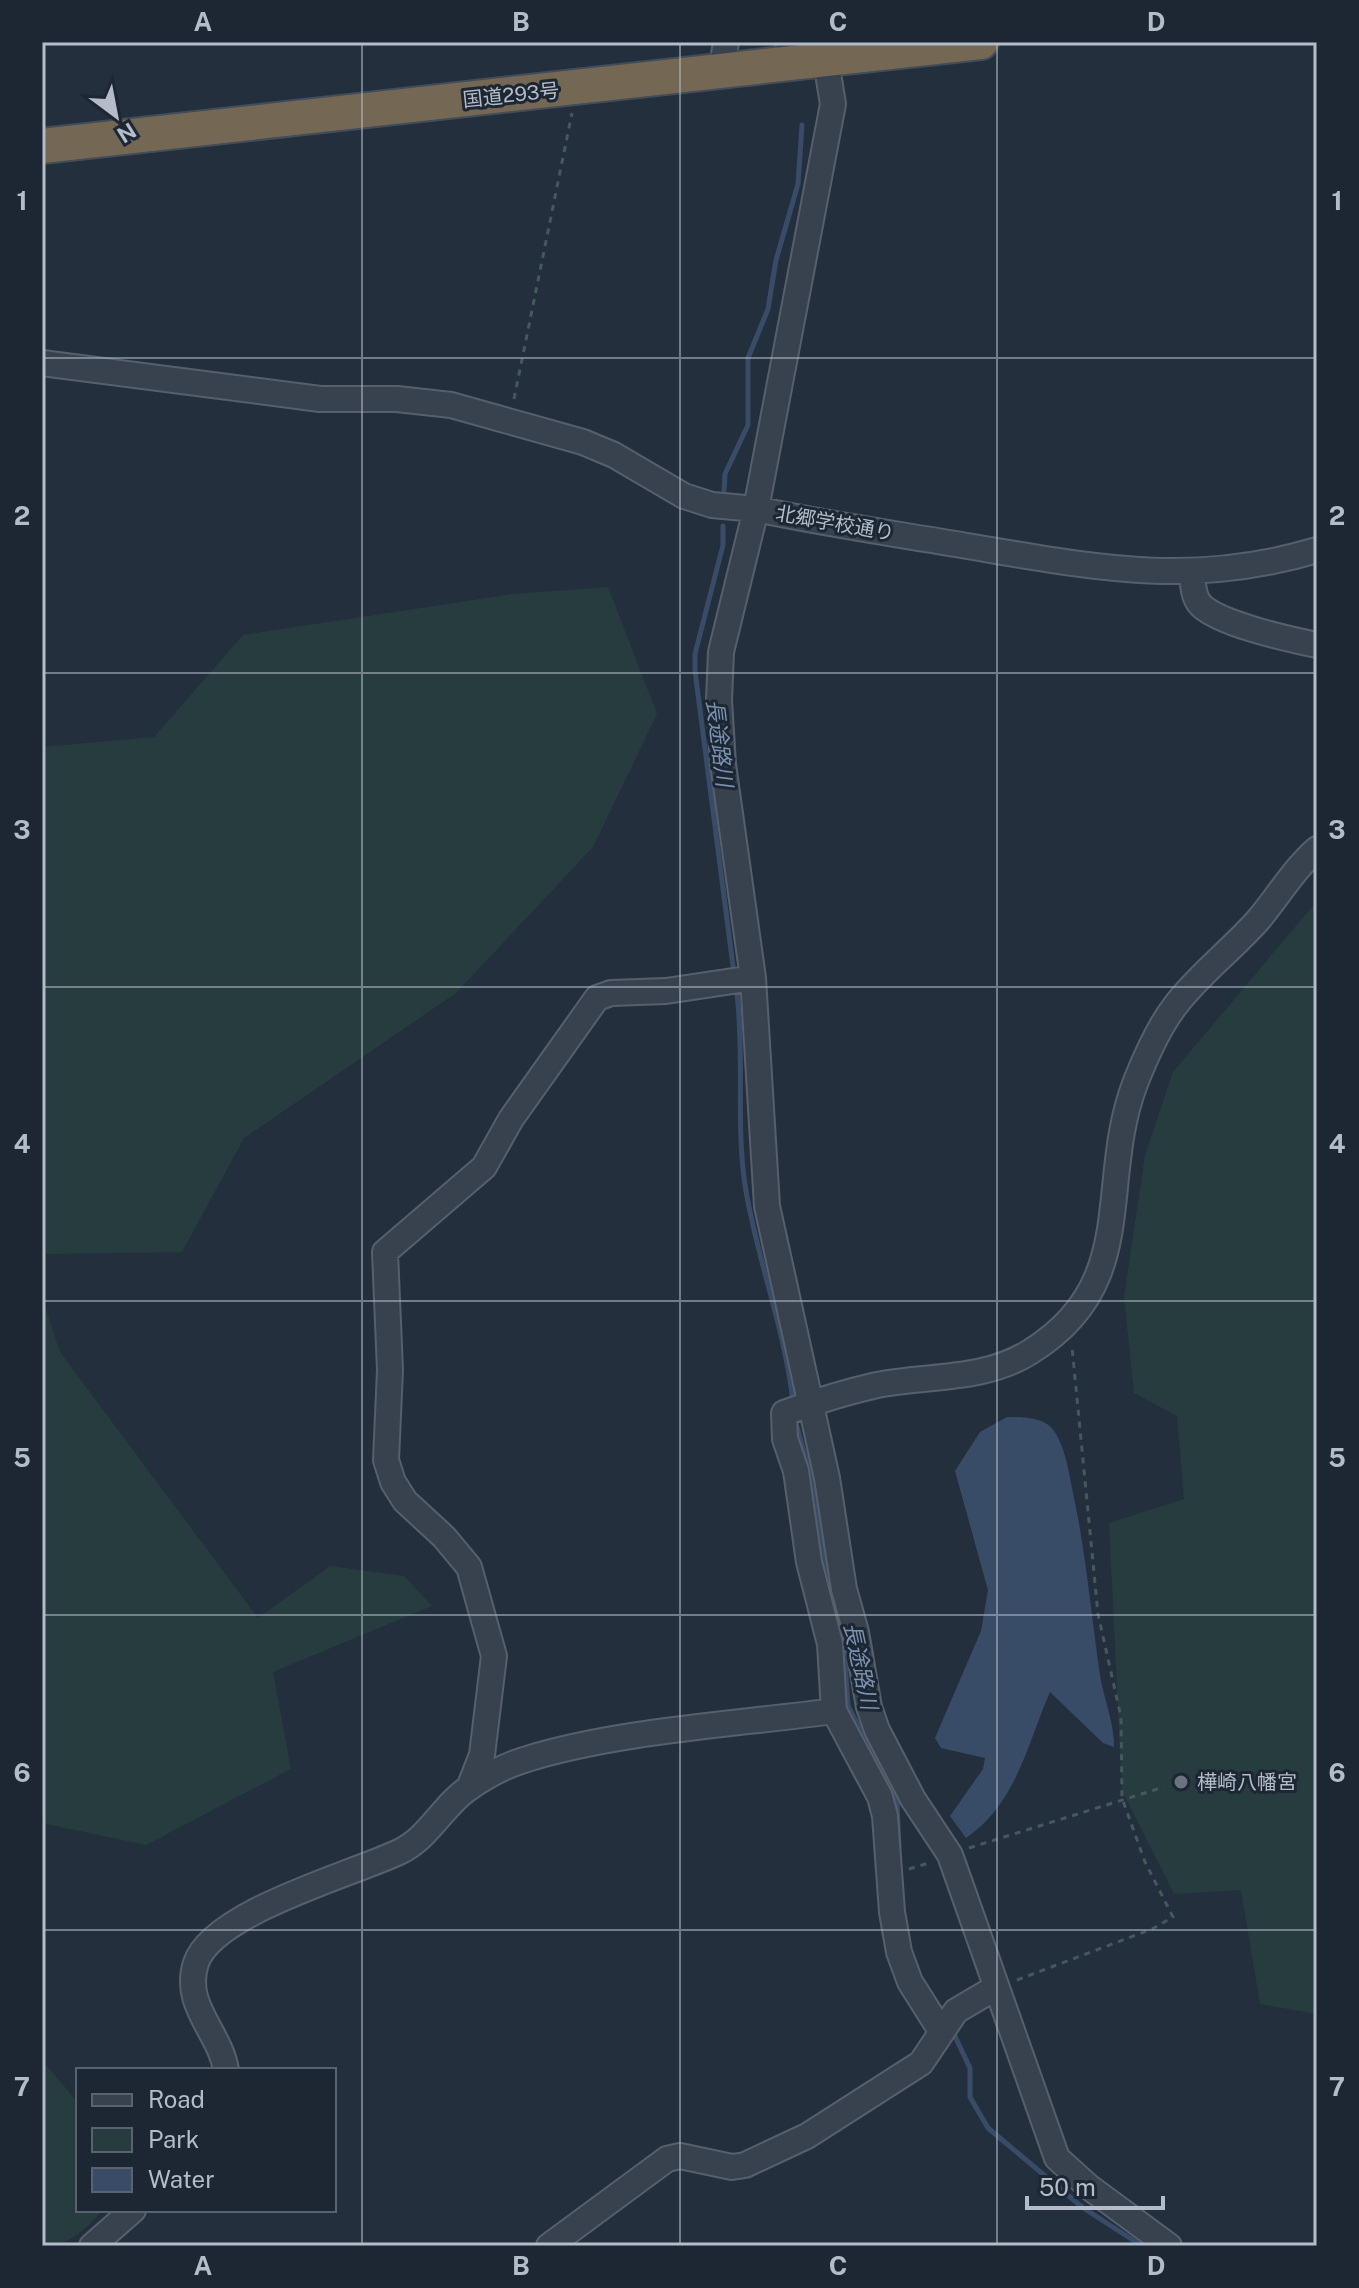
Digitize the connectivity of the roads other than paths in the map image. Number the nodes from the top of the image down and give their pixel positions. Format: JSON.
{"nodes":[{"id":1,"x":788,"y":42,"type":"edge"},
{"id":2,"x":981,"y":42,"type":"edge"},
{"id":3,"x":720,"y":58,"type":"edge"},
{"id":4,"x":826,"y":61,"type":"junction"},
{"id":5,"x":42,"y":146,"type":"edge"},
{"id":6,"x":42,"y":363,"type":"edge"},
{"id":7,"x":756,"y":509,"type":"junction"},
{"id":8,"x":1317,"y":550,"type":"edge"},
{"id":9,"x":1192,"y":573,"type":"junction"},
{"id":10,"x":1317,"y":645,"type":"edge"},
{"id":11,"x":1317,"y":849,"type":"edge"},
{"id":12,"x":753,"y":978,"type":"junction"},
{"id":13,"x":810,"y":1403,"type":"junction"},
{"id":14,"x":834,"y":1711,"type":"junction"},
{"id":15,"x":469,"y":1788,"type":"junction"},
{"id":16,"x":995,"y":1988,"type":"junction"},
{"id":17,"x":941,"y":2031,"type":"junction"},
{"id":18,"x":226,"y":2068,"type":"edge"},
{"id":19,"x":131,"y":2212,"type":"edge"},
{"id":20,"x":92,"y":2246,"type":"edge"},
{"id":21,"x":549,"y":2246,"type":"edge"},
{"id":22,"x":1169,"y":2246,"type":"edge"}],
"edges":[{"from":1,"to":4,"type":"street"},
{"from":2,"to":4,"type":"highway","name":"国道293号"},
{"from":3,"to":4,"type":"highway","name":"国道293号"},
{"from":3,"to":5,"type":"highway","name":"国道293号"},
{"from":4,"to":7,"type":"street","name":"北郷学校通り"},
{"from":6,"to":7,"type":"street"},
{"from":7,"to":9,"type":"street","name":"北郷学校通り"},
{"from":7,"to":12,"type":"street"},
{"from":8,"to":9,"type":"street","name":"北郷学校通り"},
{"from":9,"to":10,"type":"street"},
{"from":11,"to":13,"type":"street"},
{"from":12,"to":13,"type":"street"},
{"from":12,"to":15,"type":"street"},
{"from":13,"to":14,"type":"street"},
{"from":13,"to":16,"type":"street"},
{"from":14,"to":15,"type":"street"},
{"from":14,"to":17,"type":"street"},
{"from":15,"to":18,"type":"street"},
{"from":16,"to":17,"type":"street"},
{"from":16,"to":22,"type":"street"},
{"from":17,"to":21,"type":"street"},
{"from":19,"to":20,"type":"street"}]}
